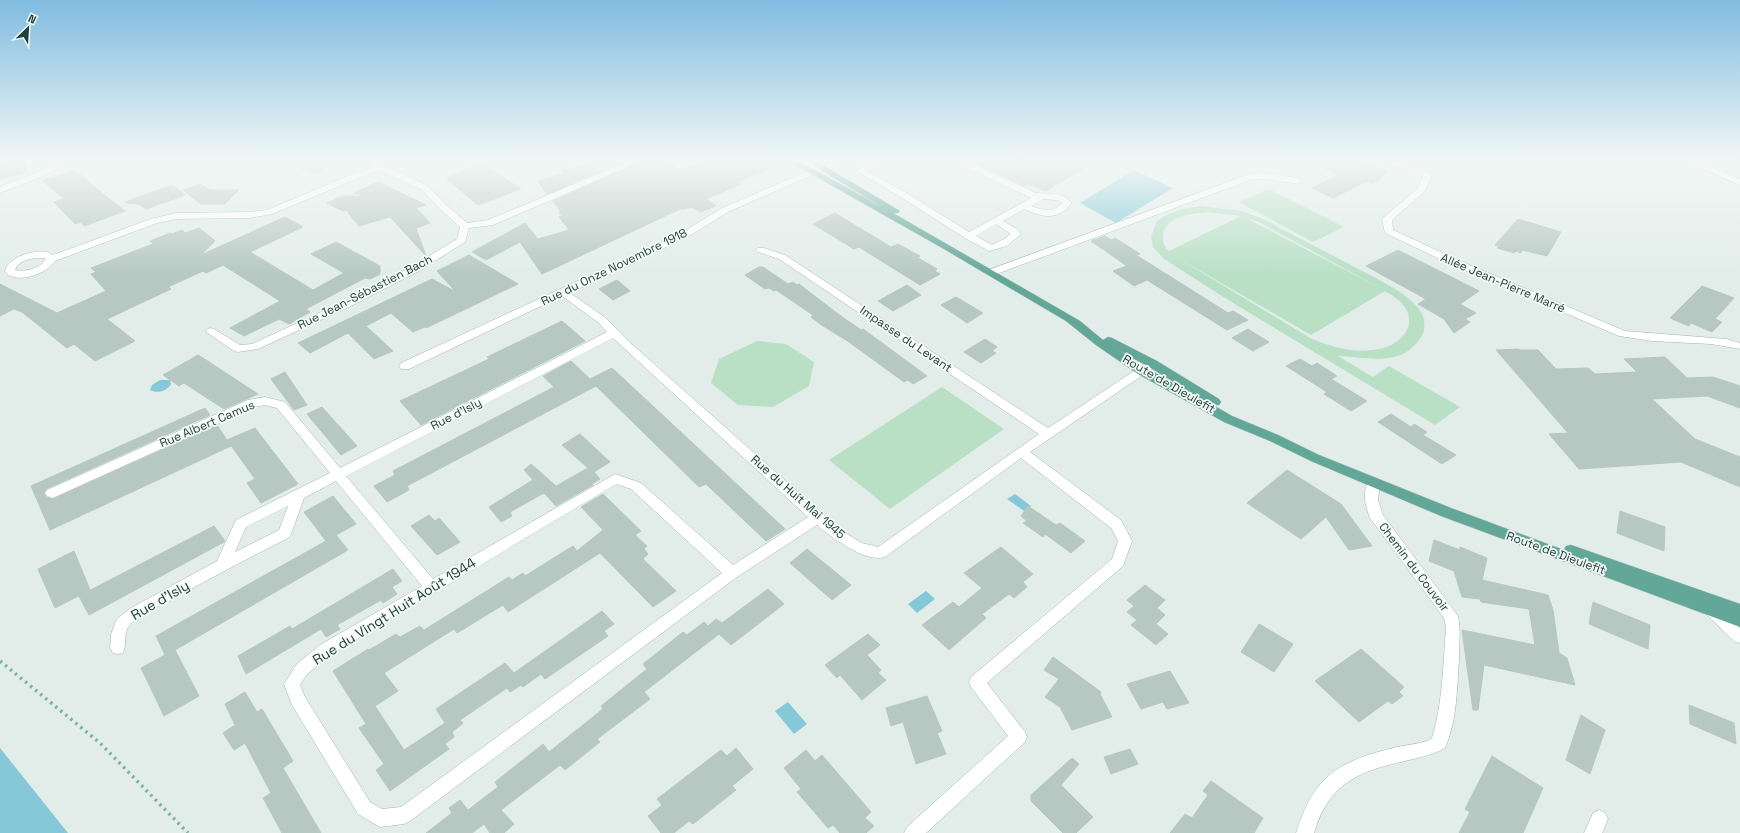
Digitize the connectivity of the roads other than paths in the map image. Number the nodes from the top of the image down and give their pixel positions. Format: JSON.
{"nodes":[{"id":1,"x":303,"y":198,"type":"edge"},
{"id":2,"x":434,"y":198,"type":"edge"},
{"id":3,"x":550,"y":198,"type":"edge"},
{"id":4,"x":754,"y":198,"type":"edge"},
{"id":5,"x":857,"y":198,"type":"edge"},
{"id":6,"x":874,"y":198,"type":"edge"},
{"id":7,"x":908,"y":198,"type":"edge"},
{"id":8,"x":1038,"y":198,"type":"edge"},
{"id":9,"x":1057,"y":198,"type":"edge"},
{"id":10,"x":1193,"y":198,"type":"edge"},
{"id":11,"x":1412,"y":198,"type":"edge"},
{"id":12,"x":1024,"y":206,"type":"junction"},
{"id":13,"x":997,"y":220,"type":"junction"},
{"id":14,"x":465,"y":226,"type":"junction"},
{"id":15,"x":968,"y":236,"type":"junction"},
{"id":16,"x":947,"y":247,"type":"junction"},
{"id":17,"x":761,"y":250,"type":"dead end"},
{"id":18,"x":51,"y":259,"type":"dead end"},
{"id":19,"x":990,"y":273,"type":"junction"},
{"id":20,"x":562,"y":292,"type":"junction"},
{"id":21,"x":210,"y":331,"type":"dead end"},
{"id":22,"x":614,"y":333,"type":"junction"},
{"id":23,"x":1740,"y":346,"type":"edge"},
{"id":24,"x":405,"y":366,"type":"dead end"},
{"id":25,"x":1148,"y":368,"type":"junction"},
{"id":26,"x":1047,"y":434,"type":"junction"},
{"id":27,"x":1021,"y":452,"type":"junction"},
{"id":28,"x":337,"y":475,"type":"junction"},
{"id":29,"x":1374,"y":482,"type":"junction"},
{"id":30,"x":52,"y":493,"type":"dead end"},
{"id":31,"x":298,"y":495,"type":"junction"},
{"id":32,"x":818,"y":517,"type":"junction"},
{"id":33,"x":222,"y":565,"type":"junction"},
{"id":34,"x":732,"y":573,"type":"junction"},
{"id":35,"x":431,"y":587,"type":"junction"},
{"id":36,"x":1740,"y":610,"type":"edge"},
{"id":37,"x":1712,"y":611,"type":"junction"},
{"id":38,"x":1740,"y":622,"type":"edge"},
{"id":39,"x":1740,"y":637,"type":"edge"},
{"id":40,"x":118,"y":648,"type":"dead end"},
{"id":41,"x":913,"y":833,"type":"edge"},
{"id":42,"x":1305,"y":833,"type":"edge"}],
"edges":[{"from":1,"to":18,"type":"street"},
{"from":2,"to":14,"type":"street"},
{"from":3,"to":14,"type":"street"},
{"from":4,"to":20,"type":"street","name":"Rue du Onze Novembre 1918"},
{"from":5,"to":16,"type":"main road","name":"Route de Dieulefit"},
{"from":6,"to":16,"type":"main road","name":"Route de Dieulefit"},
{"from":7,"to":15,"type":"street"},
{"from":8,"to":12,"type":"street"},
{"from":9,"to":12,"type":"street"},
{"from":10,"to":19,"type":"street"},
{"from":11,"to":23,"type":"street","name":"Allée Jean-Pierre Marré"},
{"from":12,"to":13,"type":"street"},
{"from":13,"to":15,"type":"street"},
{"from":13,"to":15,"type":"street"},
{"from":14,"to":21,"type":"street","name":"Rue Jean-Sébastien Bach"},
{"from":16,"to":19,"type":"main road","name":"Route de Dieulefit"},
{"from":17,"to":26,"type":"street","name":"Impasse du Levant"},
{"from":19,"to":25,"type":"main road","name":"Route de Dieulefit"},
{"from":20,"to":22,"type":"street","name":"Rue du Huit Mai 1945"},
{"from":20,"to":24,"type":"street","name":"Rue du Onze Novembre 1918"},
{"from":22,"to":28,"type":"street","name":"Rue d'Isly"},
{"from":22,"to":32,"type":"street","name":"Rue du Huit Mai 1945"},
{"from":25,"to":26,"type":"street","name":"Rue du Huit Mai 1945"},
{"from":25,"to":29,"type":"main road","name":"Route de Dieulefit"},
{"from":26,"to":27,"type":"street","name":"Rue du Huit Mai 1945"},
{"from":27,"to":32,"type":"street","name":"Rue du Huit Mai 1945"},
{"from":27,"to":41,"type":"street"},
{"from":28,"to":30,"type":"street","name":"Rue Albert Camus"},
{"from":28,"to":31,"type":"street","name":"Rue d'Isly"},
{"from":28,"to":35,"type":"street","name":"Rue Albert Camus"},
{"from":29,"to":36,"type":"main road","name":"Route de Dieulefit"},
{"from":29,"to":37,"type":"main road","name":"Route de Dieulefit"},
{"from":29,"to":42,"type":"street","name":"Chemin du Couvoir"},
{"from":31,"to":33,"type":"street","name":"Rue d'Isly"},
{"from":31,"to":33,"type":"street","name":"Rue d'Isly"},
{"from":32,"to":34,"type":"street","name":"Rue du Vingt Huit Août 1944"},
{"from":33,"to":40,"type":"street","name":"Rue d'Isly"},
{"from":34,"to":35,"type":"street","name":"Rue du Vingt Huit Août 1944"},
{"from":34,"to":35,"type":"street","name":"Rue du Vingt Huit Août 1944"},
{"from":37,"to":38,"type":"main road","name":"Route de Dieulefit"},
{"from":37,"to":39,"type":"street"}]}
